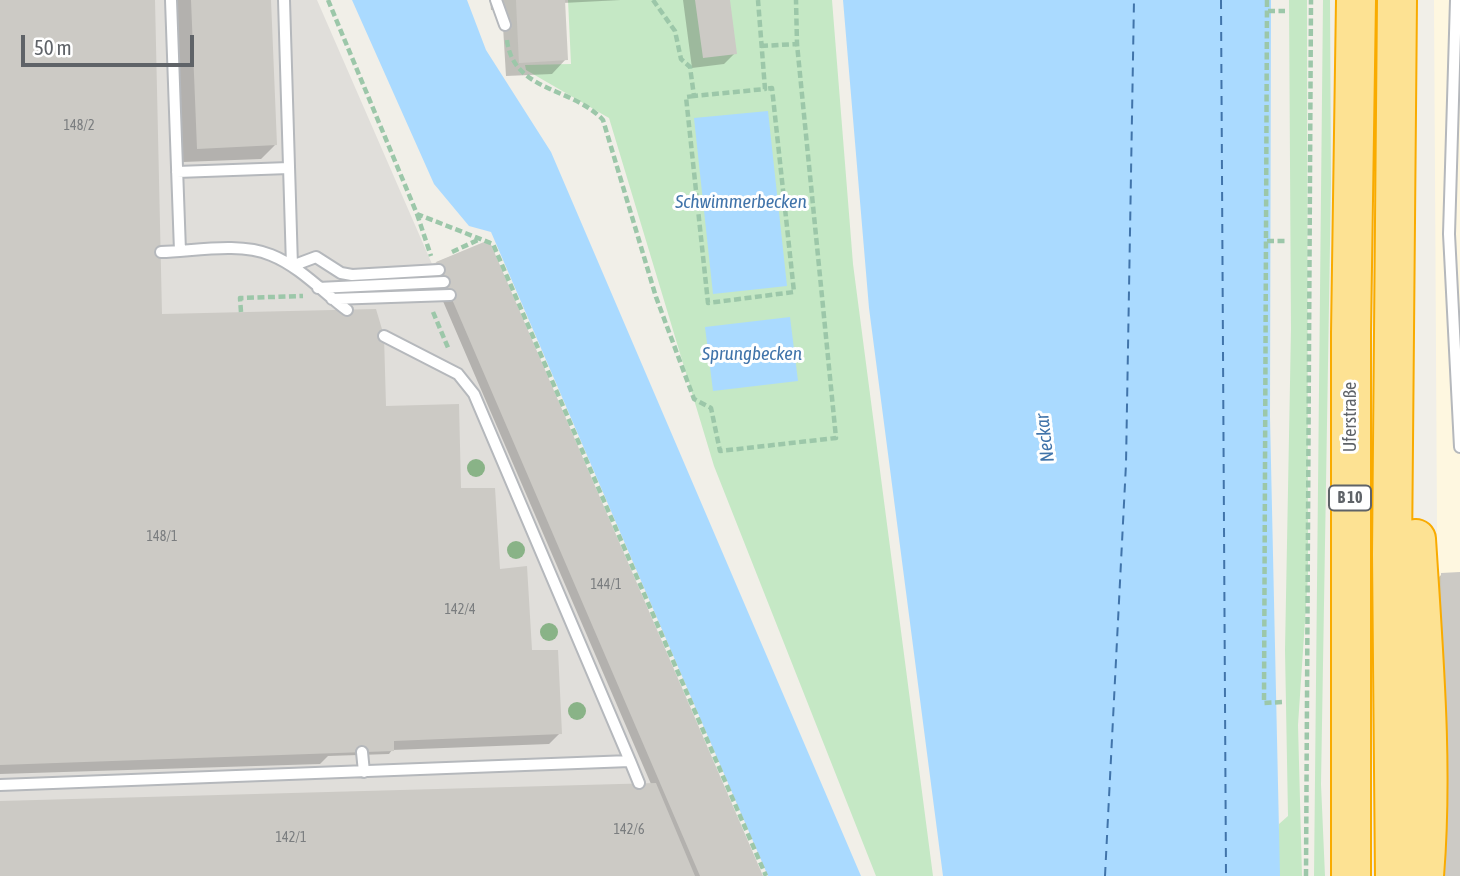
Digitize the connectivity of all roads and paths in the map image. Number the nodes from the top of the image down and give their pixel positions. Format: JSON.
{"nodes":[{"id":1,"x":171,"y":0,"type":"edge"},
{"id":2,"x":284,"y":0,"type":"edge"},
{"id":3,"x":328,"y":0,"type":"edge"},
{"id":4,"x":496,"y":0,"type":"edge"},
{"id":5,"x":653,"y":0,"type":"edge"},
{"id":6,"x":758,"y":0,"type":"edge"},
{"id":7,"x":796,"y":0,"type":"edge"},
{"id":8,"x":1267,"y":0,"type":"edge"},
{"id":9,"x":1311,"y":0,"type":"edge"},
{"id":10,"x":1356,"y":0,"type":"edge"},
{"id":11,"x":1397,"y":0,"type":"edge"},
{"id":12,"x":1456,"y":0,"type":"edge"},
{"id":13,"x":1268,"y":11,"type":"junction"},
{"id":14,"x":1285,"y":11,"type":"dead end"},
{"id":15,"x":505,"y":25,"type":"joint"},
{"id":16,"x":797,"y":44,"type":"junction"},
{"id":17,"x":761,"y":46,"type":"junction"},
{"id":18,"x":765,"y":89,"type":"junction"},
{"id":19,"x":694,"y":96,"type":"junction"},
{"id":20,"x":289,"y":168,"type":"junction"},
{"id":21,"x":177,"y":172,"type":"junction"},
{"id":22,"x":417,"y":214,"type":"junction"},
{"id":23,"x":481,"y":239,"type":"junction"},
{"id":24,"x":1267,"y":241,"type":"junction"},
{"id":25,"x":1286,"y":241,"type":"dead end"},
{"id":26,"x":180,"y":251,"type":"junction"},
{"id":27,"x":161,"y":252,"type":"dead end"},
{"id":28,"x":452,"y":252,"type":"dead end"},
{"id":29,"x":292,"y":267,"type":"junction"},
{"id":30,"x":437,"y":267,"type":"joint"},
{"id":31,"x":444,"y":282,"type":"dead end"},
{"id":32,"x":316,"y":286,"type":"junction"},
{"id":33,"x":450,"y":295,"type":"dead end"},
{"id":34,"x":332,"y":299,"type":"junction"},
{"id":35,"x":347,"y":310,"type":"dead end"},
{"id":36,"x":241,"y":312,"type":"dead end"},
{"id":37,"x":384,"y":336,"type":"dead end"},
{"id":38,"x":1393,"y":440,"type":"junction"},
{"id":39,"x":1460,"y":447,"type":"edge"},
{"id":40,"x":1282,"y":702,"type":"dead end"},
{"id":41,"x":362,"y":752,"type":"dead end"},
{"id":42,"x":630,"y":761,"type":"junction"},
{"id":43,"x":363,"y":772,"type":"junction"},
{"id":44,"x":639,"y":783,"type":"dead end"},
{"id":45,"x":0,"y":785,"type":"edge"},
{"id":46,"x":766,"y":876,"type":"edge"},
{"id":47,"x":1306,"y":876,"type":"edge"},
{"id":48,"x":1352,"y":876,"type":"edge"},
{"id":49,"x":1395,"y":876,"type":"edge"},
{"id":50,"x":1424,"y":876,"type":"edge"}],
"edges":[{"from":1,"to":21,"type":"lane"},
{"from":2,"to":20,"type":"lane"},
{"from":3,"to":22,"type":"path"},
{"from":4,"to":15,"type":"lane"},
{"from":5,"to":19,"type":"path"},
{"from":6,"to":17,"type":"path"},
{"from":7,"to":16,"type":"path"},
{"from":8,"to":13,"type":"path"},
{"from":9,"to":47,"type":"path"},
{"from":10,"to":48,"type":"highway","name":"Uferstraße","number":"B 10"},
{"from":11,"to":38,"type":"highway","number":"B 10"},
{"from":12,"to":39,"type":"lane"},
{"from":13,"to":14,"type":"path"},
{"from":13,"to":24,"type":"path"},
{"from":15,"to":16,"type":"path"},
{"from":16,"to":17,"type":"path"},
{"from":17,"to":18,"type":"path"},
{"from":18,"to":19,"type":"path"},
{"from":18,"to":19,"type":"path"},
{"from":20,"to":21,"type":"lane"},
{"from":20,"to":29,"type":"lane"},
{"from":21,"to":26,"type":"lane"},
{"from":22,"to":23,"type":"path"},
{"from":22,"to":30,"type":"path"},
{"from":23,"to":28,"type":"path"},
{"from":23,"to":46,"type":"path"},
{"from":24,"to":25,"type":"path"},
{"from":24,"to":40,"type":"path"},
{"from":26,"to":27,"type":"lane"},
{"from":26,"to":29,"type":"lane"},
{"from":29,"to":30,"type":"lane"},
{"from":29,"to":32,"type":"lane"},
{"from":31,"to":32,"type":"lane"},
{"from":32,"to":34,"type":"lane"},
{"from":32,"to":36,"type":"path"},
{"from":33,"to":34,"type":"lane"},
{"from":34,"to":35,"type":"lane"},
{"from":37,"to":42,"type":"lane"},
{"from":38,"to":49,"type":"highway","number":"B 10"},
{"from":38,"to":50,"type":"highway"},
{"from":41,"to":43,"type":"lane"},
{"from":42,"to":43,"type":"lane"},
{"from":42,"to":44,"type":"lane"},
{"from":43,"to":45,"type":"lane"}]}
